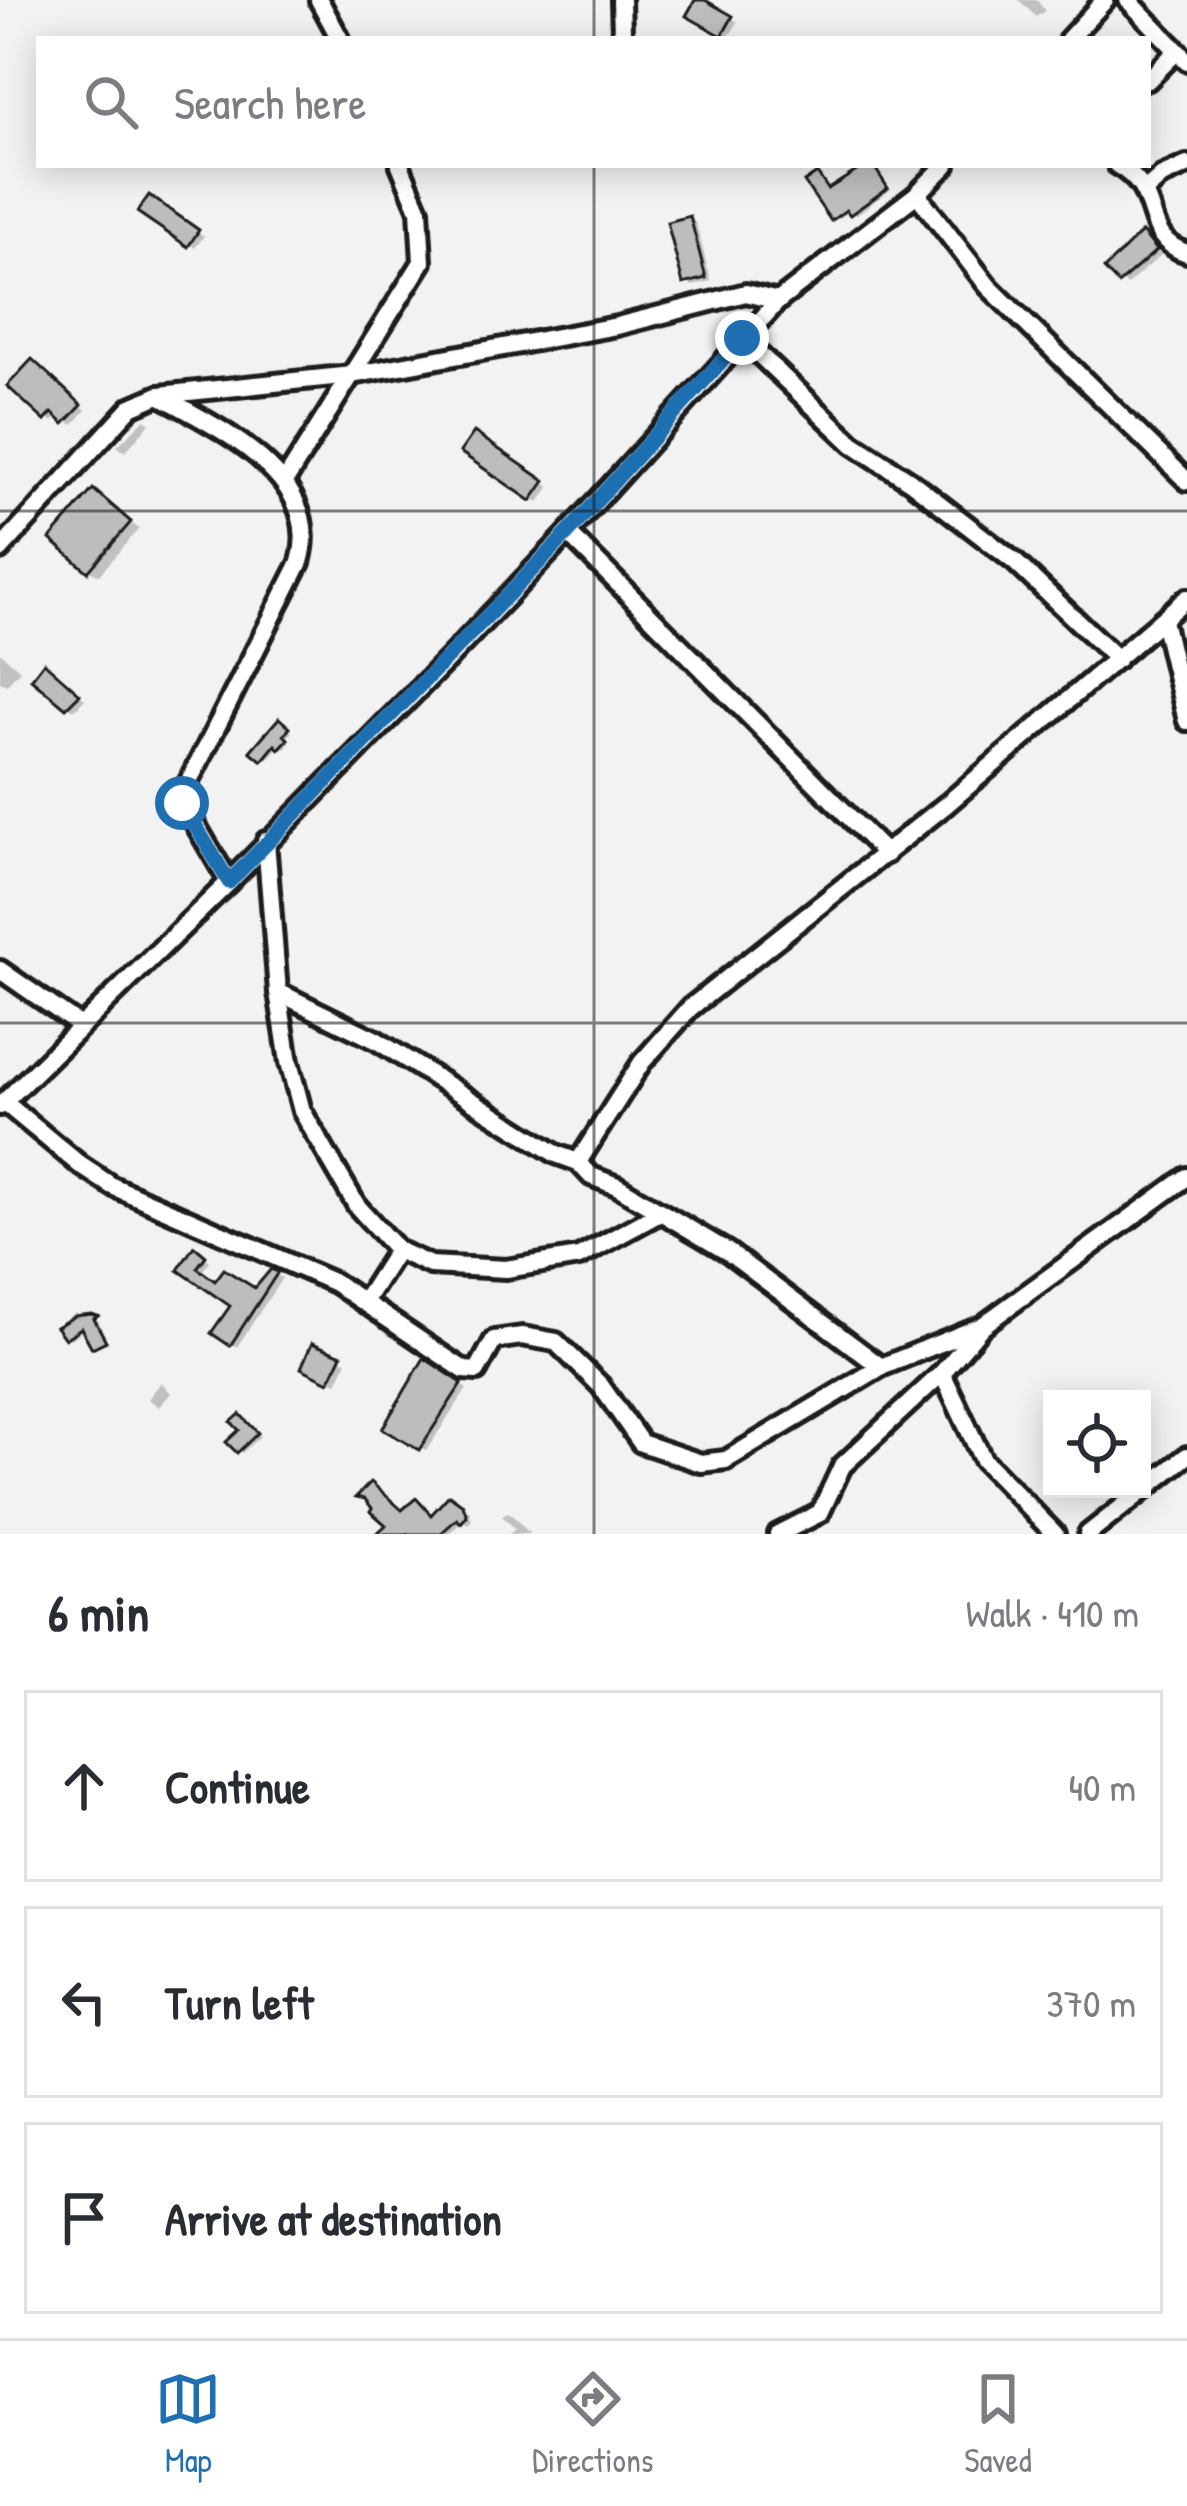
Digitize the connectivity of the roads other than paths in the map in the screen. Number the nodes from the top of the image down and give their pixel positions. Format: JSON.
{"nodes":[{"id":1,"x":319,"y":0,"type":"edge"},
{"id":2,"x":621,"y":0,"type":"edge"},
{"id":3,"x":1105,"y":0,"type":"edge"},
{"id":4,"x":1128,"y":0,"type":"edge"},
{"id":5,"x":622,"y":32,"type":"dead end"},
{"id":6,"x":338,"y":36,"type":"edge"},
{"id":7,"x":1072,"y":36,"type":"edge"},
{"id":8,"x":1182,"y":56,"type":"edge"},
{"id":9,"x":1151,"y":78,"type":"edge"},
{"id":10,"x":1187,"y":166,"type":"edge"},
{"id":11,"x":401,"y":168,"type":"edge"},
{"id":12,"x":943,"y":168,"type":"edge"},
{"id":13,"x":1122,"y":168,"type":"edge"},
{"id":14,"x":1146,"y":190,"type":"junction"},
{"id":15,"x":917,"y":194,"type":"junction"},
{"id":16,"x":1187,"y":254,"type":"edge"},
{"id":17,"x":778,"y":302,"type":"junction"},
{"id":18,"x":742,"y":338,"type":"junction"},
{"id":19,"x":352,"y":375,"type":"junction"},
{"id":20,"x":159,"y":394,"type":"junction"},
{"id":21,"x":285,"y":481,"type":"junction"},
{"id":22,"x":1187,"y":481,"type":"edge"},
{"id":23,"x":568,"y":533,"type":"junction"},
{"id":24,"x":0,"y":550,"type":"edge"},
{"id":25,"x":1187,"y":598,"type":"edge"},
{"id":26,"x":1163,"y":620,"type":"junction"},
{"id":27,"x":1117,"y":659,"type":"junction"},
{"id":28,"x":1187,"y":721,"type":"edge"},
{"id":29,"x":266,"y":841,"type":"junction"},
{"id":30,"x":886,"y":854,"type":"junction"},
{"id":31,"x":229,"y":882,"type":"junction"},
{"id":32,"x":0,"y":970,"type":"edge"},
{"id":33,"x":278,"y":992,"type":"junction"},
{"id":34,"x":79,"y":1025,"type":"junction"},
{"id":35,"x":2,"y":1104,"type":"edge"},
{"id":36,"x":578,"y":1162,"type":"junction"},
{"id":37,"x":1187,"y":1177,"type":"edge"},
{"id":38,"x":660,"y":1213,"type":"junction"},
{"id":39,"x":397,"y":1250,"type":"junction"},
{"id":40,"x":364,"y":1302,"type":"junction"},
{"id":41,"x":982,"y":1326,"type":"junction"},
{"id":42,"x":881,"y":1367,"type":"junction"},
{"id":43,"x":942,"y":1373,"type":"junction"},
{"id":44,"x":1187,"y":1456,"type":"edge"},
{"id":45,"x":1102,"y":1530,"type":"edge"},
{"id":46,"x":778,"y":1534,"type":"edge"},
{"id":47,"x":1055,"y":1534,"type":"edge"}],
"edges":[{"from":1,"to":6,"type":"street"},
{"from":2,"to":5,"type":"street"},
{"from":3,"to":7,"type":"street"},
{"from":4,"to":8,"type":"street"},
{"from":8,"to":9,"type":"street"},
{"from":10,"to":14,"type":"street"},
{"from":11,"to":19,"type":"street"},
{"from":12,"to":15,"type":"street"},
{"from":13,"to":14,"type":"street"},
{"from":14,"to":16,"type":"street"},
{"from":15,"to":17,"type":"street"},
{"from":15,"to":22,"type":"street"},
{"from":17,"to":18,"type":"street"},
{"from":17,"to":19,"type":"street"},
{"from":18,"to":23,"type":"street"},
{"from":18,"to":27,"type":"street"},
{"from":19,"to":20,"type":"street"},
{"from":19,"to":21,"type":"street"},
{"from":20,"to":21,"type":"street"},
{"from":20,"to":24,"type":"street"},
{"from":21,"to":31,"type":"street"},
{"from":23,"to":29,"type":"street"},
{"from":23,"to":30,"type":"street"},
{"from":25,"to":26,"type":"street"},
{"from":26,"to":27,"type":"street"},
{"from":26,"to":28,"type":"street"},
{"from":27,"to":30,"type":"street"},
{"from":29,"to":31,"type":"street"},
{"from":29,"to":33,"type":"street"},
{"from":30,"to":36,"type":"street"},
{"from":31,"to":34,"type":"street"},
{"from":32,"to":34,"type":"street"},
{"from":33,"to":36,"type":"street"},
{"from":33,"to":39,"type":"street"},
{"from":34,"to":35,"type":"street"},
{"from":35,"to":40,"type":"street"},
{"from":36,"to":38,"type":"street"},
{"from":37,"to":41,"type":"street"},
{"from":38,"to":39,"type":"street"},
{"from":38,"to":42,"type":"street"},
{"from":39,"to":40,"type":"street"},
{"from":40,"to":42,"type":"street"},
{"from":41,"to":42,"type":"street"},
{"from":41,"to":43,"type":"street"},
{"from":43,"to":46,"type":"street"},
{"from":43,"to":47,"type":"street"},
{"from":44,"to":45,"type":"street"}]}
